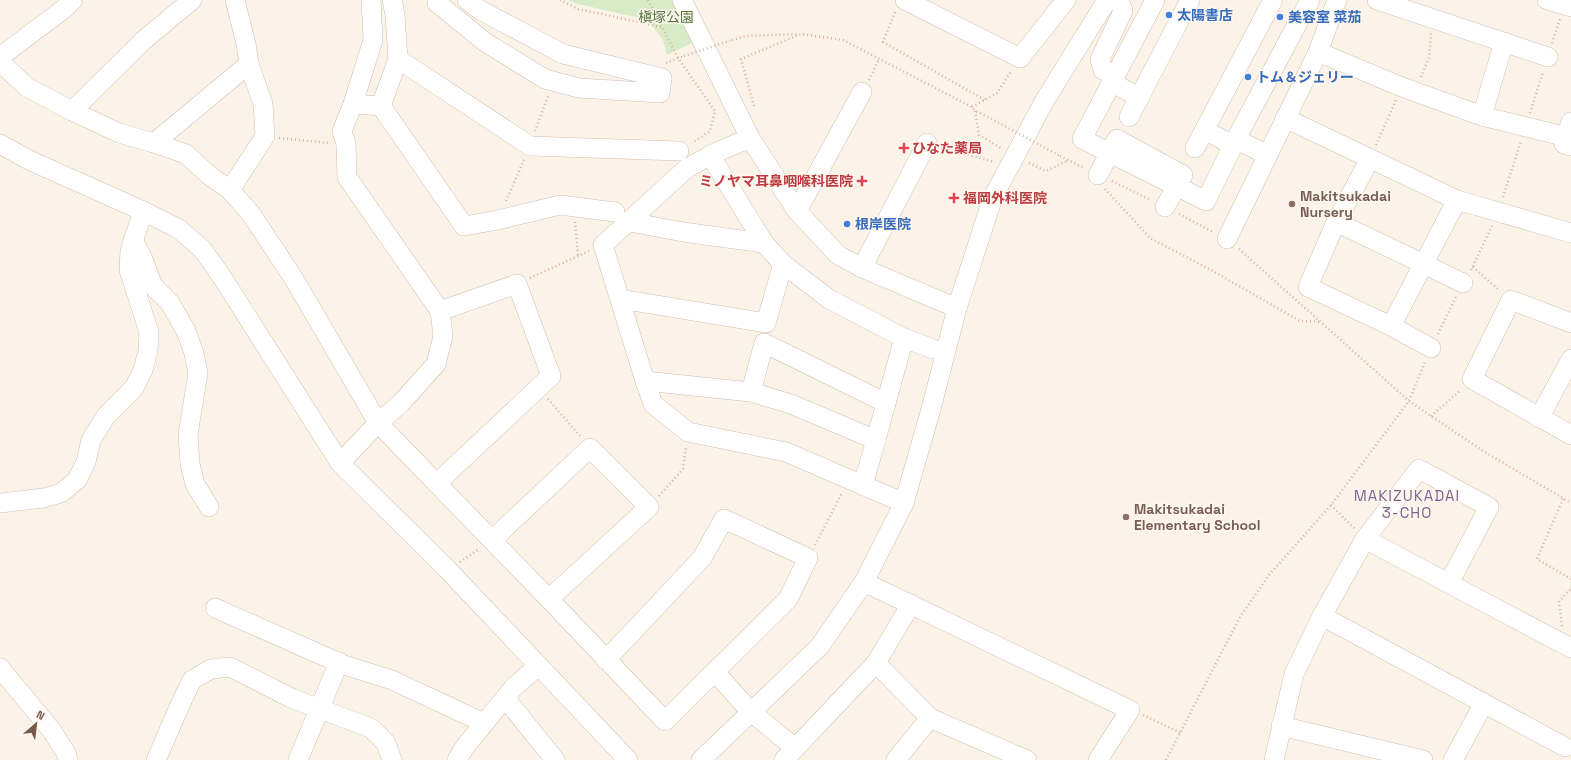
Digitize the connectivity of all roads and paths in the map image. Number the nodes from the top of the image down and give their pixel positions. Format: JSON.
{"nodes":[{"id":1,"x":73,"y":0,"type":"edge"},
{"id":2,"x":192,"y":0,"type":"edge"},
{"id":3,"x":234,"y":0,"type":"edge"},
{"id":4,"x":371,"y":0,"type":"edge"},
{"id":5,"x":392,"y":0,"type":"edge"},
{"id":6,"x":437,"y":0,"type":"edge"},
{"id":7,"x":467,"y":0,"type":"edge"},
{"id":8,"x":560,"y":0,"type":"edge"},
{"id":9,"x":682,"y":0,"type":"edge"},
{"id":10,"x":1066,"y":0,"type":"edge"},
{"id":11,"x":1107,"y":0,"type":"edge"},
{"id":12,"x":1119,"y":0,"type":"edge"},
{"id":13,"x":1155,"y":0,"type":"edge"},
{"id":14,"x":1190,"y":0,"type":"edge"},
{"id":15,"x":1273,"y":0,"type":"edge"},
{"id":16,"x":1310,"y":0,"type":"edge"},
{"id":17,"x":1338,"y":0,"type":"edge"},
{"id":18,"x":1376,"y":0,"type":"edge"},
{"id":19,"x":1548,"y":0,"type":"edge"},
{"id":20,"x":901,"y":4,"type":"edge"},
{"id":21,"x":1571,"y":7,"type":"edge"},
{"id":22,"x":1432,"y":19,"type":"junction"},
{"id":23,"x":661,"y":27,"type":"dead end"},
{"id":24,"x":801,"y":34,"type":"junction"},
{"id":25,"x":1504,"y":42,"type":"junction"},
{"id":26,"x":1318,"y":52,"type":"junction"},
{"id":27,"x":684,"y":56,"type":"dead end"},
{"id":28,"x":0,"y":57,"type":"edge"},
{"id":29,"x":1548,"y":57,"type":"dead end"},
{"id":30,"x":879,"y":58,"type":"junction"},
{"id":31,"x":1020,"y":58,"type":"junction"},
{"id":32,"x":398,"y":59,"type":"junction"},
{"id":33,"x":0,"y":62,"type":"edge"},
{"id":34,"x":249,"y":64,"type":"junction"},
{"id":35,"x":1113,"y":78,"type":"junction"},
{"id":36,"x":1409,"y":89,"type":"junction"},
{"id":37,"x":862,"y":92,"type":"joint"},
{"id":38,"x":1140,"y":98,"type":"junction"},
{"id":39,"x":985,"y":100,"type":"junction"},
{"id":40,"x":353,"y":104,"type":"junction"},
{"id":41,"x":381,"y":106,"type":"junction"},
{"id":42,"x":972,"y":107,"type":"junction"},
{"id":43,"x":755,"y":110,"type":"dead end"},
{"id":44,"x":72,"y":111,"type":"junction"},
{"id":45,"x":975,"y":111,"type":"junction"},
{"id":46,"x":1482,"y":116,"type":"junction"},
{"id":47,"x":1129,"y":117,"type":"dead end"},
{"id":48,"x":1285,"y":118,"type":"junction"},
{"id":49,"x":1205,"y":130,"type":"junction"},
{"id":50,"x":1570,"y":135,"type":"edge"},
{"id":51,"x":265,"y":136,"type":"junction"},
{"id":52,"x":750,"y":138,"type":"junction"},
{"id":53,"x":1235,"y":142,"type":"junction"},
{"id":54,"x":154,"y":143,"type":"junction"},
{"id":55,"x":927,"y":143,"type":"joint"},
{"id":56,"x":0,"y":144,"type":"edge"},
{"id":57,"x":346,"y":144,"type":"junction"},
{"id":58,"x":1195,"y":148,"type":"dead end"},
{"id":59,"x":679,"y":151,"type":"dead end"},
{"id":60,"x":1110,"y":153,"type":"junction"},
{"id":61,"x":710,"y":155,"type":"junction"},
{"id":62,"x":1267,"y":155,"type":"junction"},
{"id":63,"x":1370,"y":159,"type":"junction"},
{"id":64,"x":1070,"y":160,"type":"junction"},
{"id":65,"x":1013,"y":161,"type":"junction"},
{"id":66,"x":1099,"y":175,"type":"junction"},
{"id":67,"x":1177,"y":186,"type":"junction"},
{"id":68,"x":230,"y":190,"type":"junction"},
{"id":69,"x":1457,"y":200,"type":"junction"},
{"id":70,"x":574,"y":206,"type":"junction"},
{"id":71,"x":1165,"y":207,"type":"junction"},
{"id":72,"x":143,"y":211,"type":"junction"},
{"id":73,"x":796,"y":212,"type":"junction"},
{"id":74,"x":623,"y":217,"type":"junction"},
{"id":75,"x":1336,"y":222,"type":"junction"},
{"id":76,"x":1571,"y":233,"type":"edge"},
{"id":77,"x":1227,"y":239,"type":"junction"},
{"id":78,"x":133,"y":240,"type":"junction"},
{"id":79,"x":764,"y":243,"type":"junction"},
{"id":80,"x":578,"y":255,"type":"dead end"},
{"id":81,"x":783,"y":264,"type":"junction"},
{"id":82,"x":1423,"y":264,"type":"junction"},
{"id":83,"x":862,"y":268,"type":"junction"},
{"id":84,"x":1468,"y":275,"type":"joint"},
{"id":85,"x":620,"y":299,"type":"junction"},
{"id":86,"x":1511,"y":300,"type":"junction"},
{"id":87,"x":957,"y":308,"type":"junction"},
{"id":88,"x":440,"y":311,"type":"junction"},
{"id":89,"x":1319,"y":322,"type":"junction"},
{"id":90,"x":766,"y":323,"type":"junction"},
{"id":91,"x":1571,"y":323,"type":"edge"},
{"id":92,"x":1391,"y":326,"type":"junction"},
{"id":93,"x":904,"y":338,"type":"junction"},
{"id":94,"x":764,"y":343,"type":"junction"},
{"id":95,"x":1431,"y":348,"type":"dead end"},
{"id":96,"x":932,"y":349,"type":"dead end"},
{"id":97,"x":1571,"y":359,"type":"edge"},
{"id":98,"x":1472,"y":379,"type":"junction"},
{"id":99,"x":645,"y":381,"type":"junction"},
{"id":100,"x":538,"y":388,"type":"junction"},
{"id":101,"x":751,"y":392,"type":"junction"},
{"id":102,"x":1409,"y":401,"type":"junction"},
{"id":103,"x":886,"y":403,"type":"junction"},
{"id":104,"x":1431,"y":416,"type":"junction"},
{"id":105,"x":1539,"y":418,"type":"junction"},
{"id":106,"x":378,"y":423,"type":"junction"},
{"id":107,"x":688,"y":432,"type":"junction"},
{"id":108,"x":1571,"y":435,"type":"edge"},
{"id":109,"x":876,"y":440,"type":"junction"},
{"id":110,"x":590,"y":448,"type":"junction"},
{"id":111,"x":340,"y":463,"type":"junction"},
{"id":112,"x":856,"y":482,"type":"junction"},
{"id":113,"x":437,"y":483,"type":"junction"},
{"id":114,"x":1563,"y":498,"type":"junction"},
{"id":115,"x":0,"y":503,"type":"edge"},
{"id":116,"x":904,"y":503,"type":"junction"},
{"id":117,"x":1571,"y":503,"type":"edge"},
{"id":118,"x":1331,"y":505,"type":"junction"},
{"id":119,"x":209,"y":507,"type":"dead end"},
{"id":120,"x":649,"y":507,"type":"junction"},
{"id":121,"x":1365,"y":539,"type":"junction"},
{"id":122,"x":492,"y":540,"type":"junction"},
{"id":123,"x":808,"y":558,"type":"junction"},
{"id":124,"x":448,"y":570,"type":"junction"},
{"id":125,"x":1571,"y":579,"type":"edge"},
{"id":126,"x":864,"y":582,"type":"junction"},
{"id":127,"x":1449,"y":583,"type":"junction"},
{"id":128,"x":1571,"y":590,"type":"edge"},
{"id":129,"x":549,"y":599,"type":"junction"},
{"id":130,"x":911,"y":604,"type":"junction"},
{"id":131,"x":215,"y":608,"type":"dead end"},
{"id":132,"x":1322,"y":616,"type":"junction"},
{"id":133,"x":1568,"y":647,"type":"edge"},
{"id":134,"x":606,"y":660,"type":"junction"},
{"id":135,"x":339,"y":662,"type":"junction"},
{"id":136,"x":876,"y":663,"type":"junction"},
{"id":137,"x":538,"y":666,"type":"junction"},
{"id":138,"x":0,"y":668,"type":"edge"},
{"id":139,"x":715,"y":672,"type":"junction"},
{"id":140,"x":505,"y":698,"type":"junction"},
{"id":141,"x":1484,"y":703,"type":"junction"},
{"id":142,"x":320,"y":710,"type":"junction"},
{"id":143,"x":1130,"y":710,"type":"junction"},
{"id":144,"x":750,"y":711,"type":"junction"},
{"id":145,"x":930,"y":718,"type":"junction"},
{"id":146,"x":484,"y":723,"type":"junction"},
{"id":147,"x":1281,"y":726,"type":"junction"},
{"id":148,"x":1181,"y":732,"type":"junction"},
{"id":149,"x":1565,"y":748,"type":"edge"},
{"id":150,"x":790,"y":754,"type":"edge"},
{"id":151,"x":1005,"y":756,"type":"edge"},
{"id":152,"x":68,"y":760,"type":"edge"},
{"id":153,"x":156,"y":760,"type":"edge"},
{"id":154,"x":298,"y":760,"type":"edge"},
{"id":155,"x":392,"y":760,"type":"edge"},
{"id":156,"x":457,"y":760,"type":"edge"},
{"id":157,"x":556,"y":760,"type":"edge"},
{"id":158,"x":628,"y":760,"type":"edge"},
{"id":159,"x":701,"y":760,"type":"edge"},
{"id":160,"x":896,"y":760,"type":"edge"},
{"id":161,"x":1027,"y":760,"type":"edge"},
{"id":162,"x":1098,"y":760,"type":"edge"},
{"id":163,"x":1166,"y":760,"type":"edge"},
{"id":164,"x":1274,"y":760,"type":"edge"},
{"id":165,"x":1423,"y":760,"type":"edge"},
{"id":166,"x":1453,"y":760,"type":"edge"}],
"edges":[{"from":1,"to":28,"type":"street"},
{"from":2,"to":44,"type":"street"},
{"from":3,"to":34,"type":"street"},
{"from":4,"to":40,"type":"street"},
{"from":5,"to":32,"type":"street"},
{"from":6,"to":7,"type":"street"},
{"from":8,"to":23,"type":"path"},
{"from":9,"to":52,"type":"street"},
{"from":10,"to":31,"type":"street"},
{"from":11,"to":65,"type":"street"},
{"from":12,"to":35,"type":"street"},
{"from":13,"to":35,"type":"street"},
{"from":14,"to":38,"type":"street"},
{"from":15,"to":49,"type":"street"},
{"from":16,"to":53,"type":"street"},
{"from":17,"to":26,"type":"street"},
{"from":18,"to":22,"type":"street"},
{"from":19,"to":21,"type":"street"},
{"from":20,"to":31,"type":"street"},
{"from":20,"to":39,"type":"path"},
{"from":22,"to":25,"type":"street"},
{"from":22,"to":36,"type":"path"},
{"from":24,"to":27,"type":"path","bridge":true},
{"from":24,"to":30,"type":"path"},
{"from":24,"to":43,"type":"path"},
{"from":25,"to":29,"type":"street"},
{"from":25,"to":46,"type":"street"},
{"from":26,"to":36,"type":"street"},
{"from":26,"to":48,"type":"street"},
{"from":30,"to":37,"type":"path"},
{"from":30,"to":42,"type":"path"},
{"from":31,"to":39,"type":"path"},
{"from":32,"to":41,"type":"street"},
{"from":32,"to":59,"type":"street"},
{"from":33,"to":44,"type":"street"},
{"from":34,"to":51,"type":"street"},
{"from":34,"to":54,"type":"street"},
{"from":35,"to":38,"type":"street"},
{"from":35,"to":60,"type":"street"},
{"from":36,"to":46,"type":"street"},
{"from":36,"to":63,"type":"path"},
{"from":37,"to":73,"type":"street"},
{"from":38,"to":47,"type":"street"},
{"from":39,"to":42,"type":"path"},
{"from":40,"to":41,"type":"street"},
{"from":40,"to":57,"type":"street"},
{"from":41,"to":70,"type":"street"},
{"from":42,"to":45,"type":"path"},
{"from":44,"to":54,"type":"street"},
{"from":45,"to":64,"type":"path","bridge":true},
{"from":45,"to":65,"type":"path"},
{"from":46,"to":50,"type":"street"},
{"from":48,"to":62,"type":"street"},
{"from":48,"to":63,"type":"street"},
{"from":49,"to":53,"type":"street"},
{"from":49,"to":58,"type":"street"},
{"from":51,"to":57,"type":"path"},
{"from":51,"to":68,"type":"street"},
{"from":52,"to":61,"type":"street"},
{"from":52,"to":73,"type":"street"},
{"from":53,"to":62,"type":"street"},
{"from":53,"to":67,"type":"street"},
{"from":54,"to":68,"type":"street"},
{"from":55,"to":65,"type":"path"},
{"from":55,"to":83,"type":"street"},
{"from":56,"to":72,"type":"street"},
{"from":57,"to":88,"type":"street"},
{"from":60,"to":66,"type":"street"},
{"from":60,"to":67,"type":"street"},
{"from":61,"to":74,"type":"street"},
{"from":61,"to":79,"type":"street"},
{"from":62,"to":77,"type":"street"},
{"from":63,"to":69,"type":"street"},
{"from":63,"to":75,"type":"street"},
{"from":64,"to":65,"type":"path"},
{"from":64,"to":66,"type":"path"},
{"from":65,"to":87,"type":"street"},
{"from":66,"to":71,"type":"path"},
{"from":66,"to":89,"type":"path"},
{"from":67,"to":71,"type":"street"},
{"from":68,"to":106,"type":"street"},
{"from":69,"to":76,"type":"street"},
{"from":69,"to":82,"type":"street"},
{"from":70,"to":74,"type":"street"},
{"from":70,"to":80,"type":"path"},
{"from":71,"to":77,"type":"path"},
{"from":72,"to":78,"type":"street"},
{"from":72,"to":111,"type":"street"},
{"from":73,"to":83,"type":"street"},
{"from":74,"to":79,"type":"street"},
{"from":74,"to":85,"type":"street"},
{"from":75,"to":82,"type":"street"},
{"from":75,"to":92,"type":"street"},
{"from":77,"to":89,"type":"path"},
{"from":78,"to":115,"type":"street"},
{"from":78,"to":119,"type":"street"},
{"from":79,"to":81,"type":"street"},
{"from":81,"to":90,"type":"street"},
{"from":81,"to":93,"type":"street"},
{"from":82,"to":84,"type":"street"},
{"from":82,"to":92,"type":"street"},
{"from":83,"to":87,"type":"street"},
{"from":84,"to":86,"type":"path"},
{"from":85,"to":90,"type":"street"},
{"from":85,"to":99,"type":"street"},
{"from":86,"to":91,"type":"street"},
{"from":86,"to":98,"type":"street"},
{"from":87,"to":116,"type":"street"},
{"from":88,"to":100,"type":"street"},
{"from":88,"to":106,"type":"street"},
{"from":89,"to":102,"type":"path"},
{"from":90,"to":94,"type":"street"},
{"from":92,"to":95,"type":"street"},
{"from":93,"to":96,"type":"street"},
{"from":93,"to":103,"type":"street"},
{"from":94,"to":101,"type":"street"},
{"from":94,"to":103,"type":"street"},
{"from":97,"to":105,"type":"street"},
{"from":98,"to":104,"type":"path"},
{"from":98,"to":105,"type":"street"},
{"from":99,"to":101,"type":"street"},
{"from":99,"to":107,"type":"street"},
{"from":100,"to":110,"type":"path"},
{"from":100,"to":113,"type":"street"},
{"from":101,"to":109,"type":"street"},
{"from":102,"to":104,"type":"path"},
{"from":102,"to":118,"type":"path"},
{"from":103,"to":109,"type":"street"},
{"from":104,"to":114,"type":"path"},
{"from":105,"to":108,"type":"street"},
{"from":106,"to":111,"type":"street"},
{"from":106,"to":113,"type":"street"},
{"from":107,"to":112,"type":"street"},
{"from":107,"to":120,"type":"path"},
{"from":109,"to":112,"type":"street"},
{"from":110,"to":120,"type":"street"},
{"from":110,"to":122,"type":"street"},
{"from":111,"to":124,"type":"street"},
{"from":112,"to":116,"type":"street"},
{"from":112,"to":123,"type":"path"},
{"from":113,"to":122,"type":"street"},
{"from":114,"to":117,"type":"path"},
{"from":114,"to":125,"type":"path"},
{"from":116,"to":126,"type":"street"},
{"from":118,"to":121,"type":"path"},
{"from":118,"to":148,"type":"path"},
{"from":120,"to":129,"type":"street"},
{"from":121,"to":127,"type":"street"},
{"from":121,"to":127,"type":"street"},
{"from":121,"to":132,"type":"street"},
{"from":122,"to":124,"type":"path"},
{"from":122,"to":129,"type":"street"},
{"from":123,"to":134,"type":"street"},
{"from":123,"to":139,"type":"street"},
{"from":124,"to":137,"type":"street"},
{"from":126,"to":130,"type":"street"},
{"from":126,"to":144,"type":"street"},
{"from":127,"to":133,"type":"street"},
{"from":128,"to":133,"type":"path"},
{"from":129,"to":134,"type":"street"},
{"from":130,"to":136,"type":"street"},
{"from":130,"to":143,"type":"street"},
{"from":131,"to":135,"type":"street"},
{"from":132,"to":141,"type":"street"},
{"from":132,"to":147,"type":"street"},
{"from":134,"to":139,"type":"street"},
{"from":135,"to":142,"type":"street"},
{"from":135,"to":146,"type":"street"},
{"from":136,"to":145,"type":"street"},
{"from":136,"to":150,"type":"street"},
{"from":137,"to":140,"type":"street"},
{"from":137,"to":158,"type":"street"},
{"from":138,"to":152,"type":"street"},
{"from":139,"to":144,"type":"street"},
{"from":140,"to":146,"type":"street"},
{"from":140,"to":157,"type":"street"},
{"from":141,"to":149,"type":"street"},
{"from":141,"to":166,"type":"street"},
{"from":142,"to":153,"type":"street"},
{"from":142,"to":154,"type":"street"},
{"from":142,"to":155,"type":"street"},
{"from":143,"to":148,"type":"path"},
{"from":143,"to":162,"type":"street"},
{"from":144,"to":150,"type":"street"},
{"from":144,"to":159,"type":"street"},
{"from":145,"to":151,"type":"street"},
{"from":145,"to":160,"type":"street"},
{"from":146,"to":156,"type":"street"},
{"from":147,"to":164,"type":"street"},
{"from":147,"to":165,"type":"street"},
{"from":148,"to":163,"type":"path"},
{"from":151,"to":161,"type":"street"}]}
